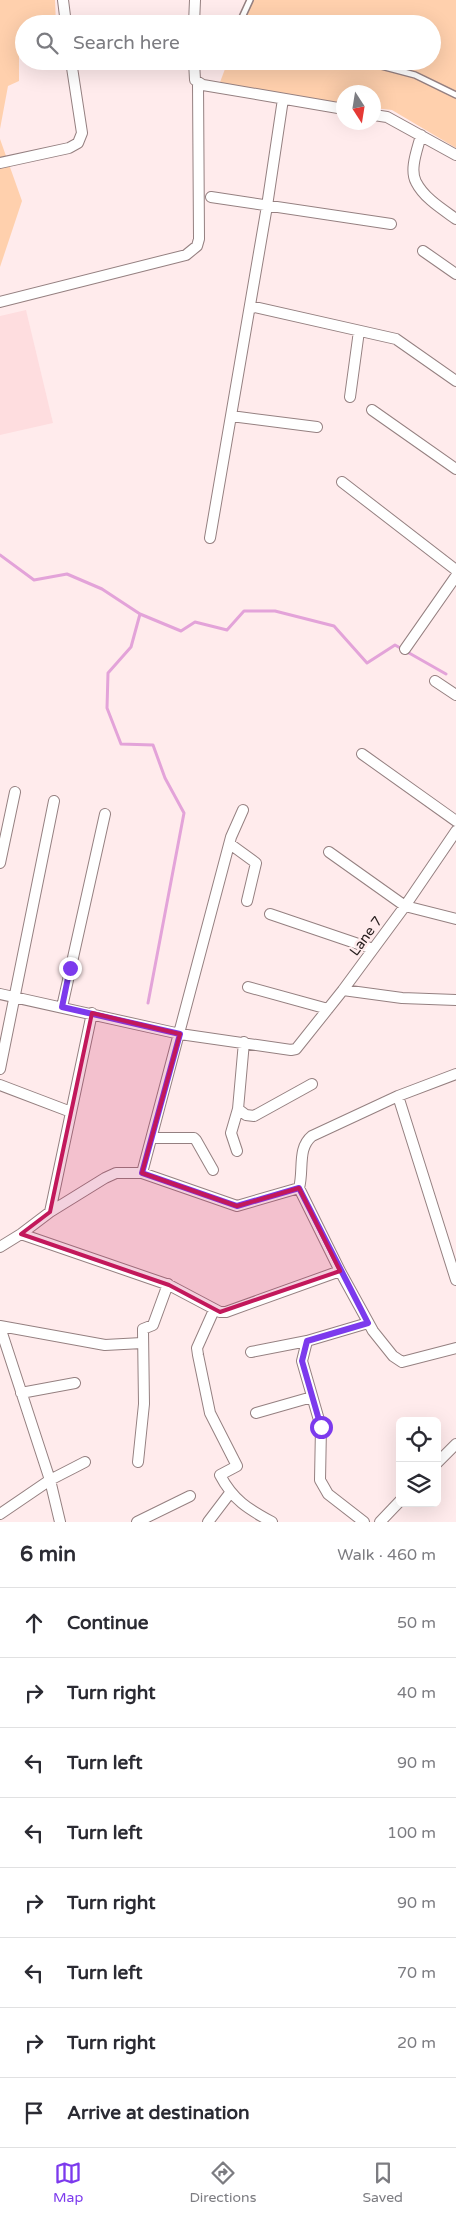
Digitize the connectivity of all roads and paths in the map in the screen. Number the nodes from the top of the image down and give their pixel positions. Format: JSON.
{"nodes":[{"id":1,"x":63,"y":0,"type":"edge"},
{"id":2,"x":195,"y":0,"type":"edge"},
{"id":3,"x":250,"y":0,"type":"edge"},
{"id":4,"x":65,"y":15,"type":"edge"},
{"id":5,"x":194,"y":15,"type":"edge"},
{"id":6,"x":242,"y":15,"type":"edge"},
{"id":7,"x":73,"y":70,"type":"edge"},
{"id":8,"x":194,"y":70,"type":"edge"},
{"id":9,"x":396,"y":70,"type":"edge"},
{"id":10,"x":198,"y":83,"type":"junction"},
{"id":11,"x":456,"y":95,"type":"edge"},
{"id":12,"x":283,"y":99,"type":"junction"},
{"id":13,"x":336,"y":109,"type":"edge"},
{"id":14,"x":381,"y":116,"type":"edge"},
{"id":15,"x":421,"y":135,"type":"junction"},
{"id":16,"x":456,"y":154,"type":"edge"},
{"id":17,"x":0,"y":163,"type":"edge"},
{"id":18,"x":211,"y":197,"type":"dead end"},
{"id":19,"x":267,"y":206,"type":"junction"},
{"id":20,"x":456,"y":219,"type":"edge"},
{"id":21,"x":391,"y":224,"type":"dead end"},
{"id":22,"x":423,"y":251,"type":"dead end"},
{"id":23,"x":456,"y":274,"type":"edge"},
{"id":24,"x":0,"y":302,"type":"edge"},
{"id":25,"x":250,"y":306,"type":"junction"},
{"id":26,"x":359,"y":331,"type":"junction"},
{"id":27,"x":456,"y":381,"type":"edge"},
{"id":28,"x":350,"y":397,"type":"dead end"},
{"id":29,"x":372,"y":410,"type":"dead end"},
{"id":30,"x":231,"y":416,"type":"junction"},
{"id":31,"x":316,"y":427,"type":"dead end"},
{"id":32,"x":456,"y":469,"type":"edge"},
{"id":33,"x":342,"y":482,"type":"dead end"},
{"id":34,"x":210,"y":538,"type":"dead end"},
{"id":35,"x":456,"y":570,"type":"edge"},
{"id":36,"x":456,"y":576,"type":"edge"},
{"id":37,"x":405,"y":648,"type":"dead end"},
{"id":38,"x":435,"y":680,"type":"dead end"},
{"id":39,"x":456,"y":695,"type":"edge"},
{"id":40,"x":362,"y":754,"type":"dead end"},
{"id":41,"x":15,"y":792,"type":"dead end"},
{"id":42,"x":54,"y":800,"type":"dead end"},
{"id":43,"x":243,"y":810,"type":"dead end"},
{"id":44,"x":105,"y":814,"type":"dead end"},
{"id":45,"x":456,"y":822,"type":"edge"},
{"id":46,"x":456,"y":831,"type":"edge"},
{"id":47,"x":230,"y":844,"type":"junction"},
{"id":48,"x":329,"y":852,"type":"dead end"},
{"id":49,"x":0,"y":862,"type":"edge"},
{"id":50,"x":247,"y":902,"type":"dead end"},
{"id":51,"x":405,"y":906,"type":"junction"},
{"id":52,"x":270,"y":914,"type":"dead end"},
{"id":53,"x":456,"y":919,"type":"edge"},
{"id":54,"x":373,"y":949,"type":"junction"},
{"id":55,"x":248,"y":987,"type":"dead end"},
{"id":56,"x":343,"y":990,"type":"junction"},
{"id":57,"x":0,"y":994,"type":"edge"},
{"id":58,"x":14,"y":997,"type":"junction"},
{"id":59,"x":456,"y":1000,"type":"edge"},
{"id":60,"x":62,"y":1007,"type":"junction"},
{"id":61,"x":328,"y":1009,"type":"junction"},
{"id":62,"x":92,"y":1013,"type":"junction"},
{"id":63,"x":180,"y":1034,"type":"junction"},
{"id":64,"x":244,"y":1042,"type":"junction"},
{"id":65,"x":0,"y":1069,"type":"edge"},
{"id":66,"x":456,"y":1074,"type":"edge"},
{"id":67,"x":312,"y":1084,"type":"dead end"},
{"id":68,"x":0,"y":1085,"type":"edge"},
{"id":69,"x":398,"y":1096,"type":"junction"},
{"id":70,"x":238,"y":1109,"type":"junction"},
{"id":71,"x":71,"y":1112,"type":"junction"},
{"id":72,"x":152,"y":1138,"type":"junction"},
{"id":73,"x":237,"y":1151,"type":"dead end"},
{"id":74,"x":213,"y":1170,"type":"dead end"},
{"id":75,"x":142,"y":1173,"type":"junction"},
{"id":76,"x":299,"y":1188,"type":"junction"},
{"id":77,"x":50,"y":1212,"type":"junction"},
{"id":78,"x":22,"y":1234,"type":"junction"},
{"id":79,"x":0,"y":1247,"type":"edge"},
{"id":80,"x":340,"y":1270,"type":"junction"},
{"id":81,"x":456,"y":1280,"type":"edge"},
{"id":82,"x":168,"y":1284,"type":"junction"},
{"id":83,"x":214,"y":1310,"type":"junction"},
{"id":84,"x":368,"y":1323,"type":"junction"},
{"id":85,"x":0,"y":1326,"type":"edge"},
{"id":86,"x":307,"y":1341,"type":"junction"},
{"id":87,"x":142,"y":1343,"type":"junction"},
{"id":88,"x":456,"y":1348,"type":"edge"},
{"id":89,"x":251,"y":1352,"type":"dead end"},
{"id":90,"x":75,"y":1383,"type":"dead end"},
{"id":91,"x":21,"y":1393,"type":"junction"},
{"id":92,"x":312,"y":1396,"type":"junction"},
{"id":93,"x":256,"y":1413,"type":"dead end"},
{"id":94,"x":456,"y":1444,"type":"edge"},
{"id":95,"x":84,"y":1462,"type":"dead end"},
{"id":96,"x":138,"y":1462,"type":"dead end"},
{"id":97,"x":438,"y":1462,"type":"edge"},
{"id":98,"x":50,"y":1480,"type":"junction"},
{"id":99,"x":230,"y":1493,"type":"junction"},
{"id":100,"x":190,"y":1496,"type":"dead end"},
{"id":101,"x":396,"y":1505,"type":"edge"},
{"id":102,"x":0,"y":1514,"type":"edge"},
{"id":103,"x":60,"y":1522,"type":"edge"},
{"id":104,"x":137,"y":1522,"type":"edge"},
{"id":105,"x":208,"y":1522,"type":"edge"},
{"id":106,"x":272,"y":1522,"type":"edge"},
{"id":107,"x":364,"y":1522,"type":"edge"},
{"id":108,"x":380,"y":1522,"type":"edge"}],
"edges":[{"from":1,"to":4,"type":"street"},
{"from":2,"to":5,"type":"street"},
{"from":3,"to":6,"type":"lane"},
{"from":7,"to":17,"type":"street"},
{"from":8,"to":10,"type":"street"},
{"from":9,"to":11,"type":"lane"},
{"from":10,"to":12,"type":"street"},
{"from":10,"to":24,"type":"street"},
{"from":12,"to":13,"type":"street"},
{"from":12,"to":19,"type":"street"},
{"from":14,"to":15,"type":"street"},
{"from":15,"to":16,"type":"street"},
{"from":15,"to":20,"type":"street"},
{"from":18,"to":19,"type":"street"},
{"from":19,"to":21,"type":"street"},
{"from":19,"to":25,"type":"street"},
{"from":22,"to":23,"type":"street"},
{"from":25,"to":26,"type":"street"},
{"from":25,"to":30,"type":"street"},
{"from":26,"to":27,"type":"street"},
{"from":26,"to":28,"type":"street"},
{"from":29,"to":32,"type":"street"},
{"from":30,"to":31,"type":"street"},
{"from":30,"to":34,"type":"street"},
{"from":33,"to":35,"type":"street"},
{"from":36,"to":37,"type":"street"},
{"from":38,"to":39,"type":"street"},
{"from":40,"to":45,"type":"street"},
{"from":41,"to":49,"type":"street"},
{"from":42,"to":58,"type":"street"},
{"from":43,"to":47,"type":"street"},
{"from":44,"to":60,"type":"street"},
{"from":46,"to":51,"type":"street","name":"Lane 7"},
{"from":47,"to":50,"type":"street"},
{"from":47,"to":63,"type":"street"},
{"from":48,"to":51,"type":"street"},
{"from":51,"to":53,"type":"street"},
{"from":51,"to":54,"type":"street","name":"Lane 7"},
{"from":52,"to":54,"type":"street"},
{"from":54,"to":56,"type":"street","name":"Lane 7"},
{"from":55,"to":61,"type":"street"},
{"from":56,"to":59,"type":"street"},
{"from":56,"to":61,"type":"street","name":"Lane 7"},
{"from":57,"to":58,"type":"street"},
{"from":58,"to":60,"type":"street"},
{"from":58,"to":65,"type":"street"},
{"from":60,"to":62,"type":"street"},
{"from":61,"to":64,"type":"street","name":"Lane 7"},
{"from":62,"to":63,"type":"street"},
{"from":62,"to":71,"type":"street"},
{"from":63,"to":64,"type":"street"},
{"from":63,"to":72,"type":"street"},
{"from":64,"to":70,"type":"street"},
{"from":66,"to":69,"type":"street"},
{"from":67,"to":70,"type":"street"},
{"from":68,"to":71,"type":"street"},
{"from":69,"to":76,"type":"street"},
{"from":69,"to":81,"type":"street"},
{"from":70,"to":73,"type":"street"},
{"from":71,"to":77,"type":"street"},
{"from":72,"to":74,"type":"street"},
{"from":72,"to":75,"type":"street"},
{"from":75,"to":76,"type":"street"},
{"from":75,"to":77,"type":"street"},
{"from":76,"to":80,"type":"street"},
{"from":77,"to":78,"type":"street"},
{"from":78,"to":79,"type":"street"},
{"from":78,"to":82,"type":"street"},
{"from":80,"to":83,"type":"street"},
{"from":80,"to":84,"type":"street"},
{"from":82,"to":83,"type":"street"},
{"from":82,"to":87,"type":"street"},
{"from":83,"to":99,"type":"street"},
{"from":84,"to":86,"type":"street"},
{"from":84,"to":88,"type":"street"},
{"from":85,"to":87,"type":"street"},
{"from":85,"to":91,"type":"street"},
{"from":86,"to":89,"type":"street"},
{"from":86,"to":92,"type":"street"},
{"from":87,"to":96,"type":"street"},
{"from":90,"to":91,"type":"street"},
{"from":91,"to":98,"type":"street"},
{"from":92,"to":93,"type":"street"},
{"from":92,"to":107,"type":"street"},
{"from":94,"to":97,"type":"street"},
{"from":95,"to":98,"type":"street"},
{"from":98,"to":102,"type":"street"},
{"from":98,"to":103,"type":"street"},
{"from":99,"to":105,"type":"street"},
{"from":99,"to":106,"type":"street"},
{"from":100,"to":104,"type":"street"},
{"from":101,"to":108,"type":"street"}]}
